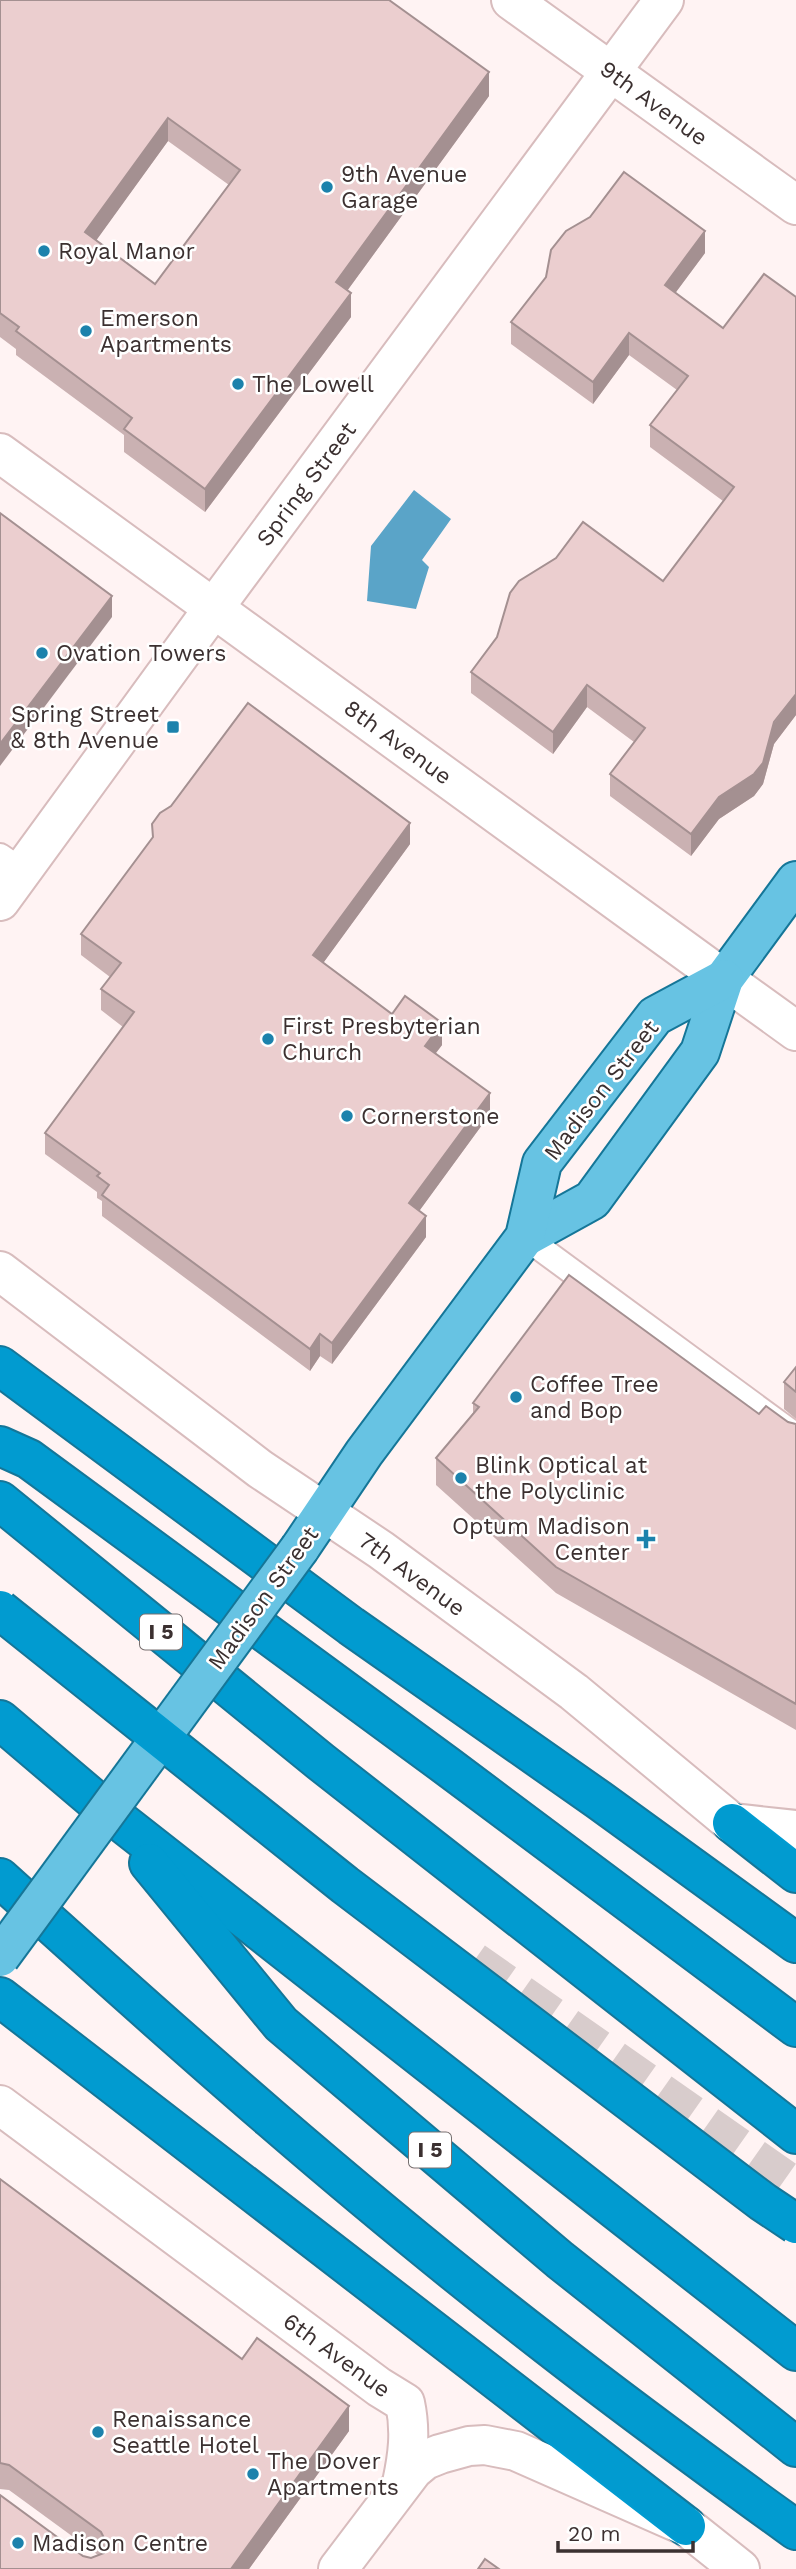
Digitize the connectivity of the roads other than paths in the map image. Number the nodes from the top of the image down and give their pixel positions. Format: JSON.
{"nodes":[{"id":1,"x":511,"y":0,"type":"edge"},
{"id":2,"x":664,"y":0,"type":"edge"},
{"id":3,"x":611,"y":72,"type":"junction"},
{"id":4,"x":796,"y":205,"type":"edge"},
{"id":5,"x":0,"y":453,"type":"edge"},
{"id":6,"x":213,"y":609,"type":"junction"},
{"id":7,"x":7,"y":876,"type":"edge"},
{"id":8,"x":796,"y":881,"type":"edge"},
{"id":9,"x":724,"y":979,"type":"junction"},
{"id":10,"x":796,"y":1031,"type":"edge"},
{"id":11,"x":525,"y":1237,"type":"junction"},
{"id":12,"x":0,"y":1271,"type":"edge"},
{"id":13,"x":0,"y":1366,"type":"edge"},
{"id":14,"x":796,"y":1436,"type":"edge"},
{"id":15,"x":0,"y":1446,"type":"edge"},
{"id":16,"x":0,"y":1501,"type":"edge"},
{"id":17,"x":325,"y":1513,"type":"junction"},
{"id":18,"x":0,"y":1610,"type":"edge"},
{"id":19,"x":0,"y":1720,"type":"edge"},
{"id":20,"x":106,"y":1810,"type":"junction"},
{"id":21,"x":732,"y":1824,"type":"junction"},
{"id":22,"x":796,"y":1830,"type":"edge"},
{"id":23,"x":796,"y":1873,"type":"edge"},
{"id":24,"x":0,"y":1878,"type":"edge"},
{"id":25,"x":796,"y":1943,"type":"edge"},
{"id":26,"x":0,"y":1957,"type":"edge"},
{"id":27,"x":0,"y":1997,"type":"edge"},
{"id":28,"x":796,"y":2027,"type":"edge"},
{"id":29,"x":0,"y":2105,"type":"edge"},
{"id":30,"x":796,"y":2134,"type":"edge"},
{"id":31,"x":796,"y":2224,"type":"edge"},
{"id":32,"x":796,"y":2351,"type":"edge"},
{"id":33,"x":796,"y":2447,"type":"edge"},
{"id":34,"x":402,"y":2483,"type":"junction"},
{"id":35,"x":687,"y":2526,"type":"junction"},
{"id":36,"x":796,"y":2530,"type":"edge"},
{"id":37,"x":338,"y":2569,"type":"edge"},
{"id":38,"x":740,"y":2569,"type":"edge"}],
"edges":[{"from":1,"to":3,"type":"street","name":"9th Avenue"},
{"from":2,"to":3,"type":"street","name":"Spring Street"},
{"from":3,"to":4,"type":"street","name":"9th Avenue"},
{"from":3,"to":6,"type":"street","name":"Spring Street"},
{"from":5,"to":6,"type":"street","name":"8th Avenue"},
{"from":6,"to":7,"type":"street","name":"Spring Street"},
{"from":6,"to":9,"type":"street","name":"8th Avenue"},
{"from":8,"to":9,"type":"main road","name":"Madison Street"},
{"from":9,"to":10,"type":"street","name":"8th Avenue"},
{"from":9,"to":11,"type":"main road","name":"Madison Street"},
{"from":9,"to":11,"type":"main road","name":"Madison Street"},
{"from":11,"to":14,"type":"lane"},
{"from":11,"to":17,"type":"main road","name":"Madison Street"},
{"from":12,"to":17,"type":"street","name":"7th Avenue"},
{"from":13,"to":25,"type":"highway"},
{"from":15,"to":28,"type":"highway"},
{"from":16,"to":30,"type":"highway","number":"I 5"},
{"from":17,"to":21,"type":"street","name":"7th Avenue"},
{"from":17,"to":26,"type":"main road","name":"Madison Street","bridge":true},
{"from":18,"to":31,"type":"highway","bridge":true},
{"from":19,"to":20,"type":"highway","number":"I 5"},
{"from":20,"to":32,"type":"highway","number":"I 5"},
{"from":20,"to":33,"type":"highway","number":"I 5"},
{"from":21,"to":22,"type":"street"},
{"from":21,"to":23,"type":"highway"},
{"from":24,"to":36,"type":"highway"},
{"from":27,"to":35,"type":"highway"},
{"from":29,"to":34,"type":"street","name":"6th Avenue"},
{"from":34,"to":35,"type":"street"},
{"from":34,"to":37,"type":"street"},
{"from":35,"to":38,"type":"street"}]}
